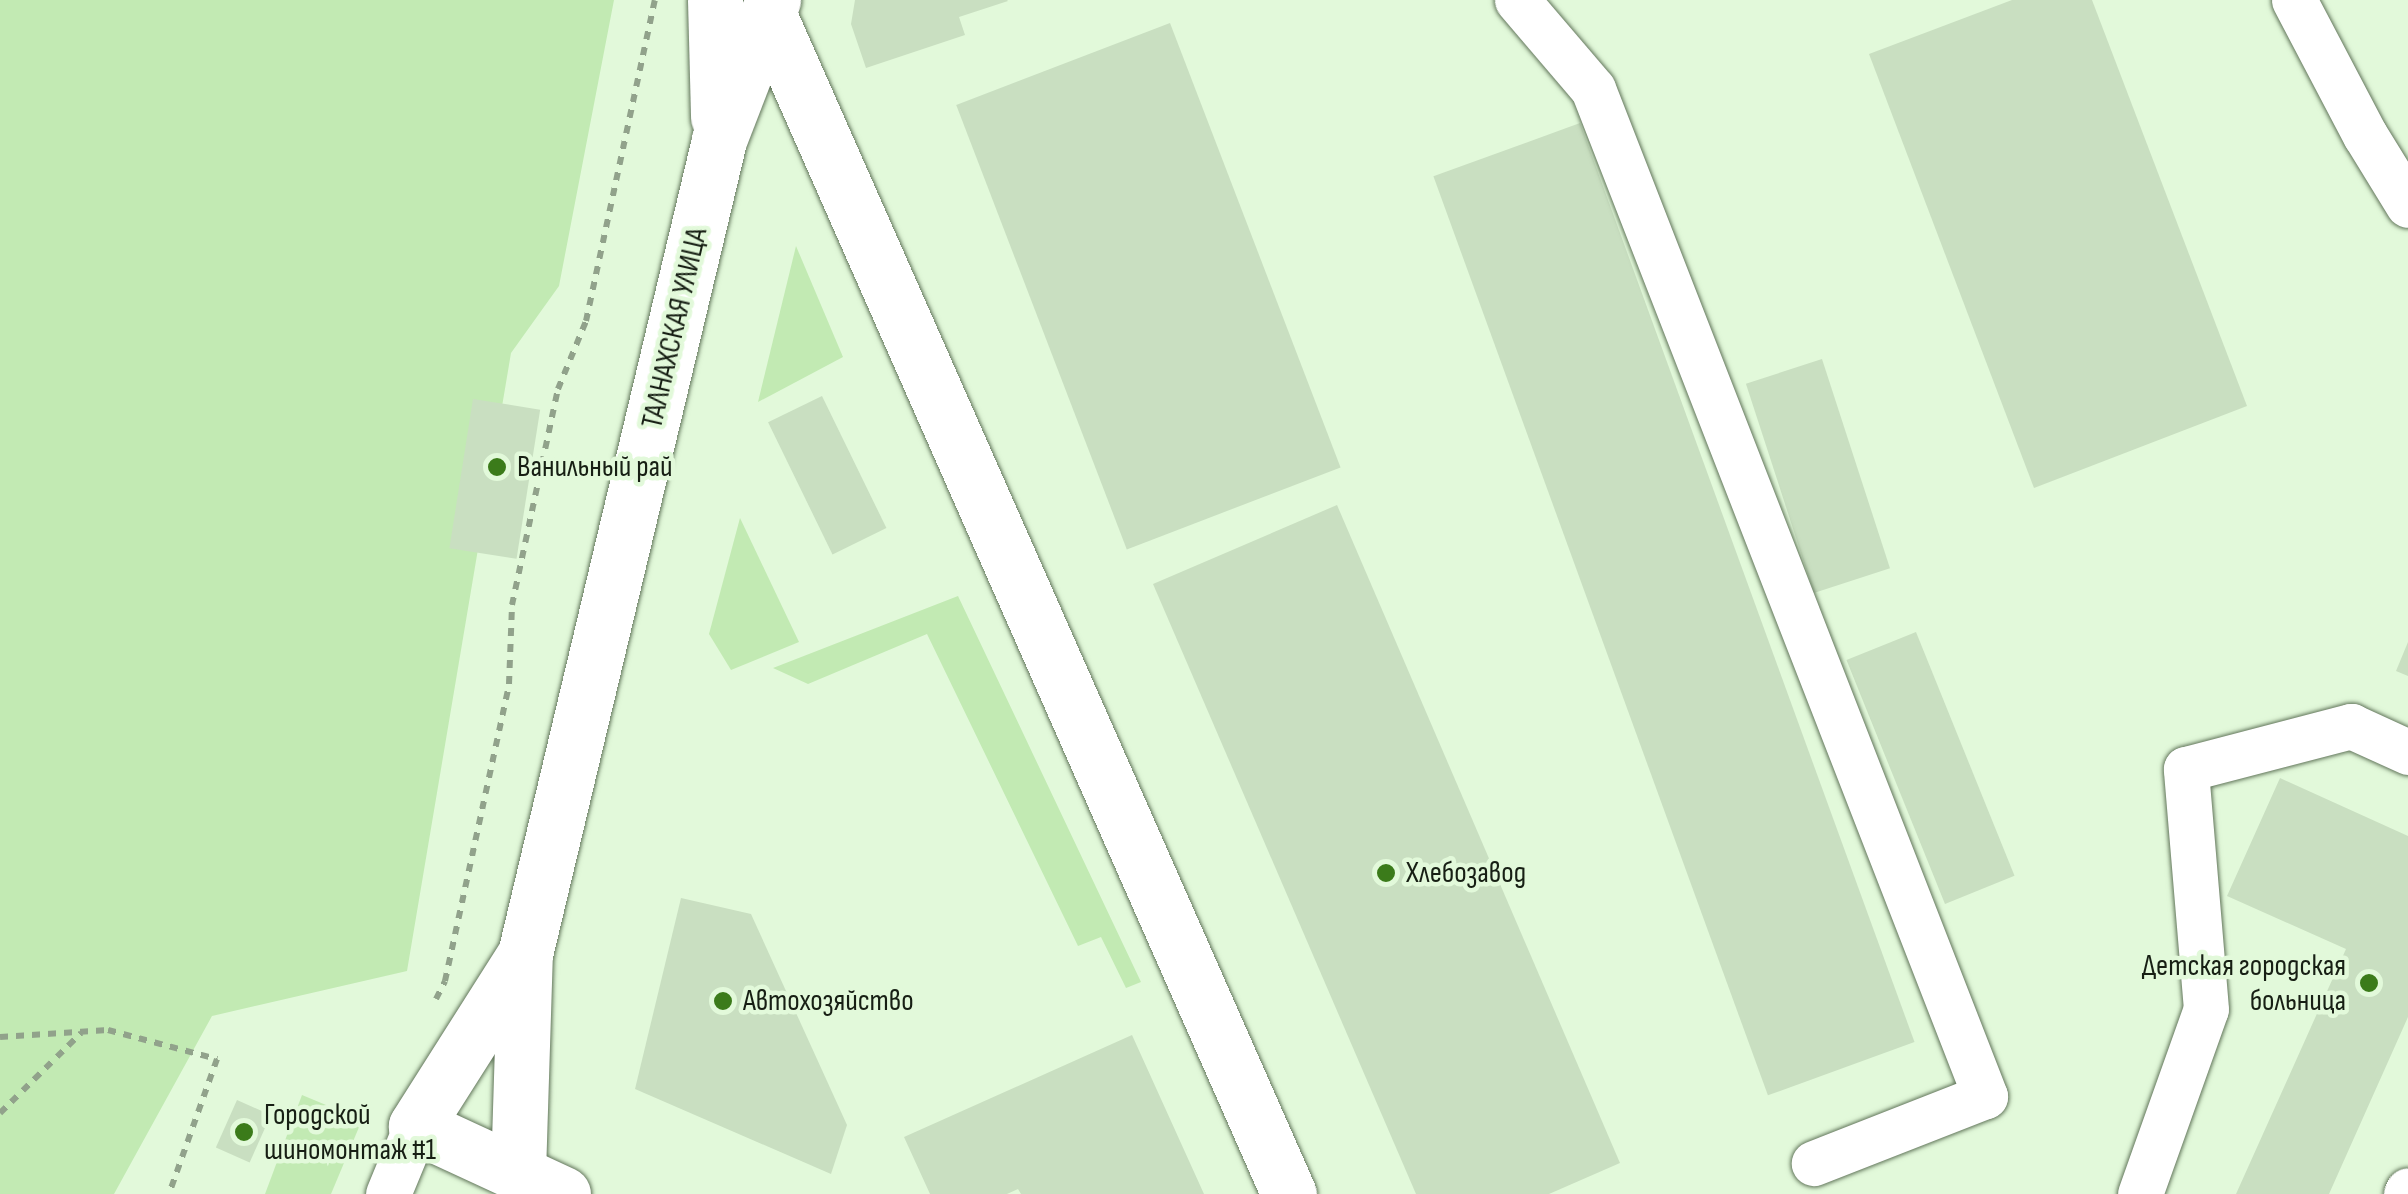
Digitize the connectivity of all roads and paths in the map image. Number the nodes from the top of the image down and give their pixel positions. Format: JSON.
{"nodes":[{"id":1,"x":655,"y":0,"type":"edge"},
{"id":2,"x":715,"y":0,"type":"edge"},
{"id":3,"x":1517,"y":0,"type":"edge"},
{"id":4,"x":2294,"y":0,"type":"edge"},
{"id":5,"x":770,"y":7,"type":"edge"},
{"id":6,"x":719,"y":140,"type":"junction"},
{"id":7,"x":2408,"y":205,"type":"edge"},
{"id":8,"x":2408,"y":752,"type":"edge"},
{"id":9,"x":525,"y":954,"type":"junction"},
{"id":10,"x":428,"y":1016,"type":"dead end"},
{"id":11,"x":82,"y":1032,"type":"junction"},
{"id":12,"x":0,"y":1037,"type":"edge"},
{"id":13,"x":0,"y":1113,"type":"edge"},
{"id":14,"x":416,"y":1126,"type":"junction"},
{"id":15,"x":1814,"y":1163,"type":"dead end"},
{"id":16,"x":530,"y":1187,"type":"edge"},
{"id":17,"x":169,"y":1194,"type":"edge"},
{"id":18,"x":388,"y":1194,"type":"edge"},
{"id":19,"x":1289,"y":1194,"type":"edge"},
{"id":20,"x":2140,"y":1194,"type":"edge"}],
"edges":[{"from":1,"to":10,"type":"path"},
{"from":2,"to":6,"type":"main road"},
{"from":3,"to":15,"type":"street"},
{"from":4,"to":7,"type":"street"},
{"from":5,"to":6,"type":"main road","name":"ТАЛНАХСКАЯ УЛИЦА"},
{"from":5,"to":19,"type":"main road"},
{"from":6,"to":9,"type":"main road","name":"ТАЛНАХСКАЯ УЛИЦА"},
{"from":8,"to":20,"type":"street"},
{"from":9,"to":14,"type":"main road","name":"ТАЛНАХСКАЯ УЛИЦА"},
{"from":9,"to":16,"type":"main road","name":"ТАЛНАХСКАЯ УЛИЦА"},
{"from":11,"to":12,"type":"path"},
{"from":11,"to":13,"type":"path"},
{"from":11,"to":17,"type":"path"},
{"from":14,"to":16,"type":"main road"},
{"from":14,"to":18,"type":"street","name":"ТАЛНАХСКАЯ УЛИЦА"}]}
